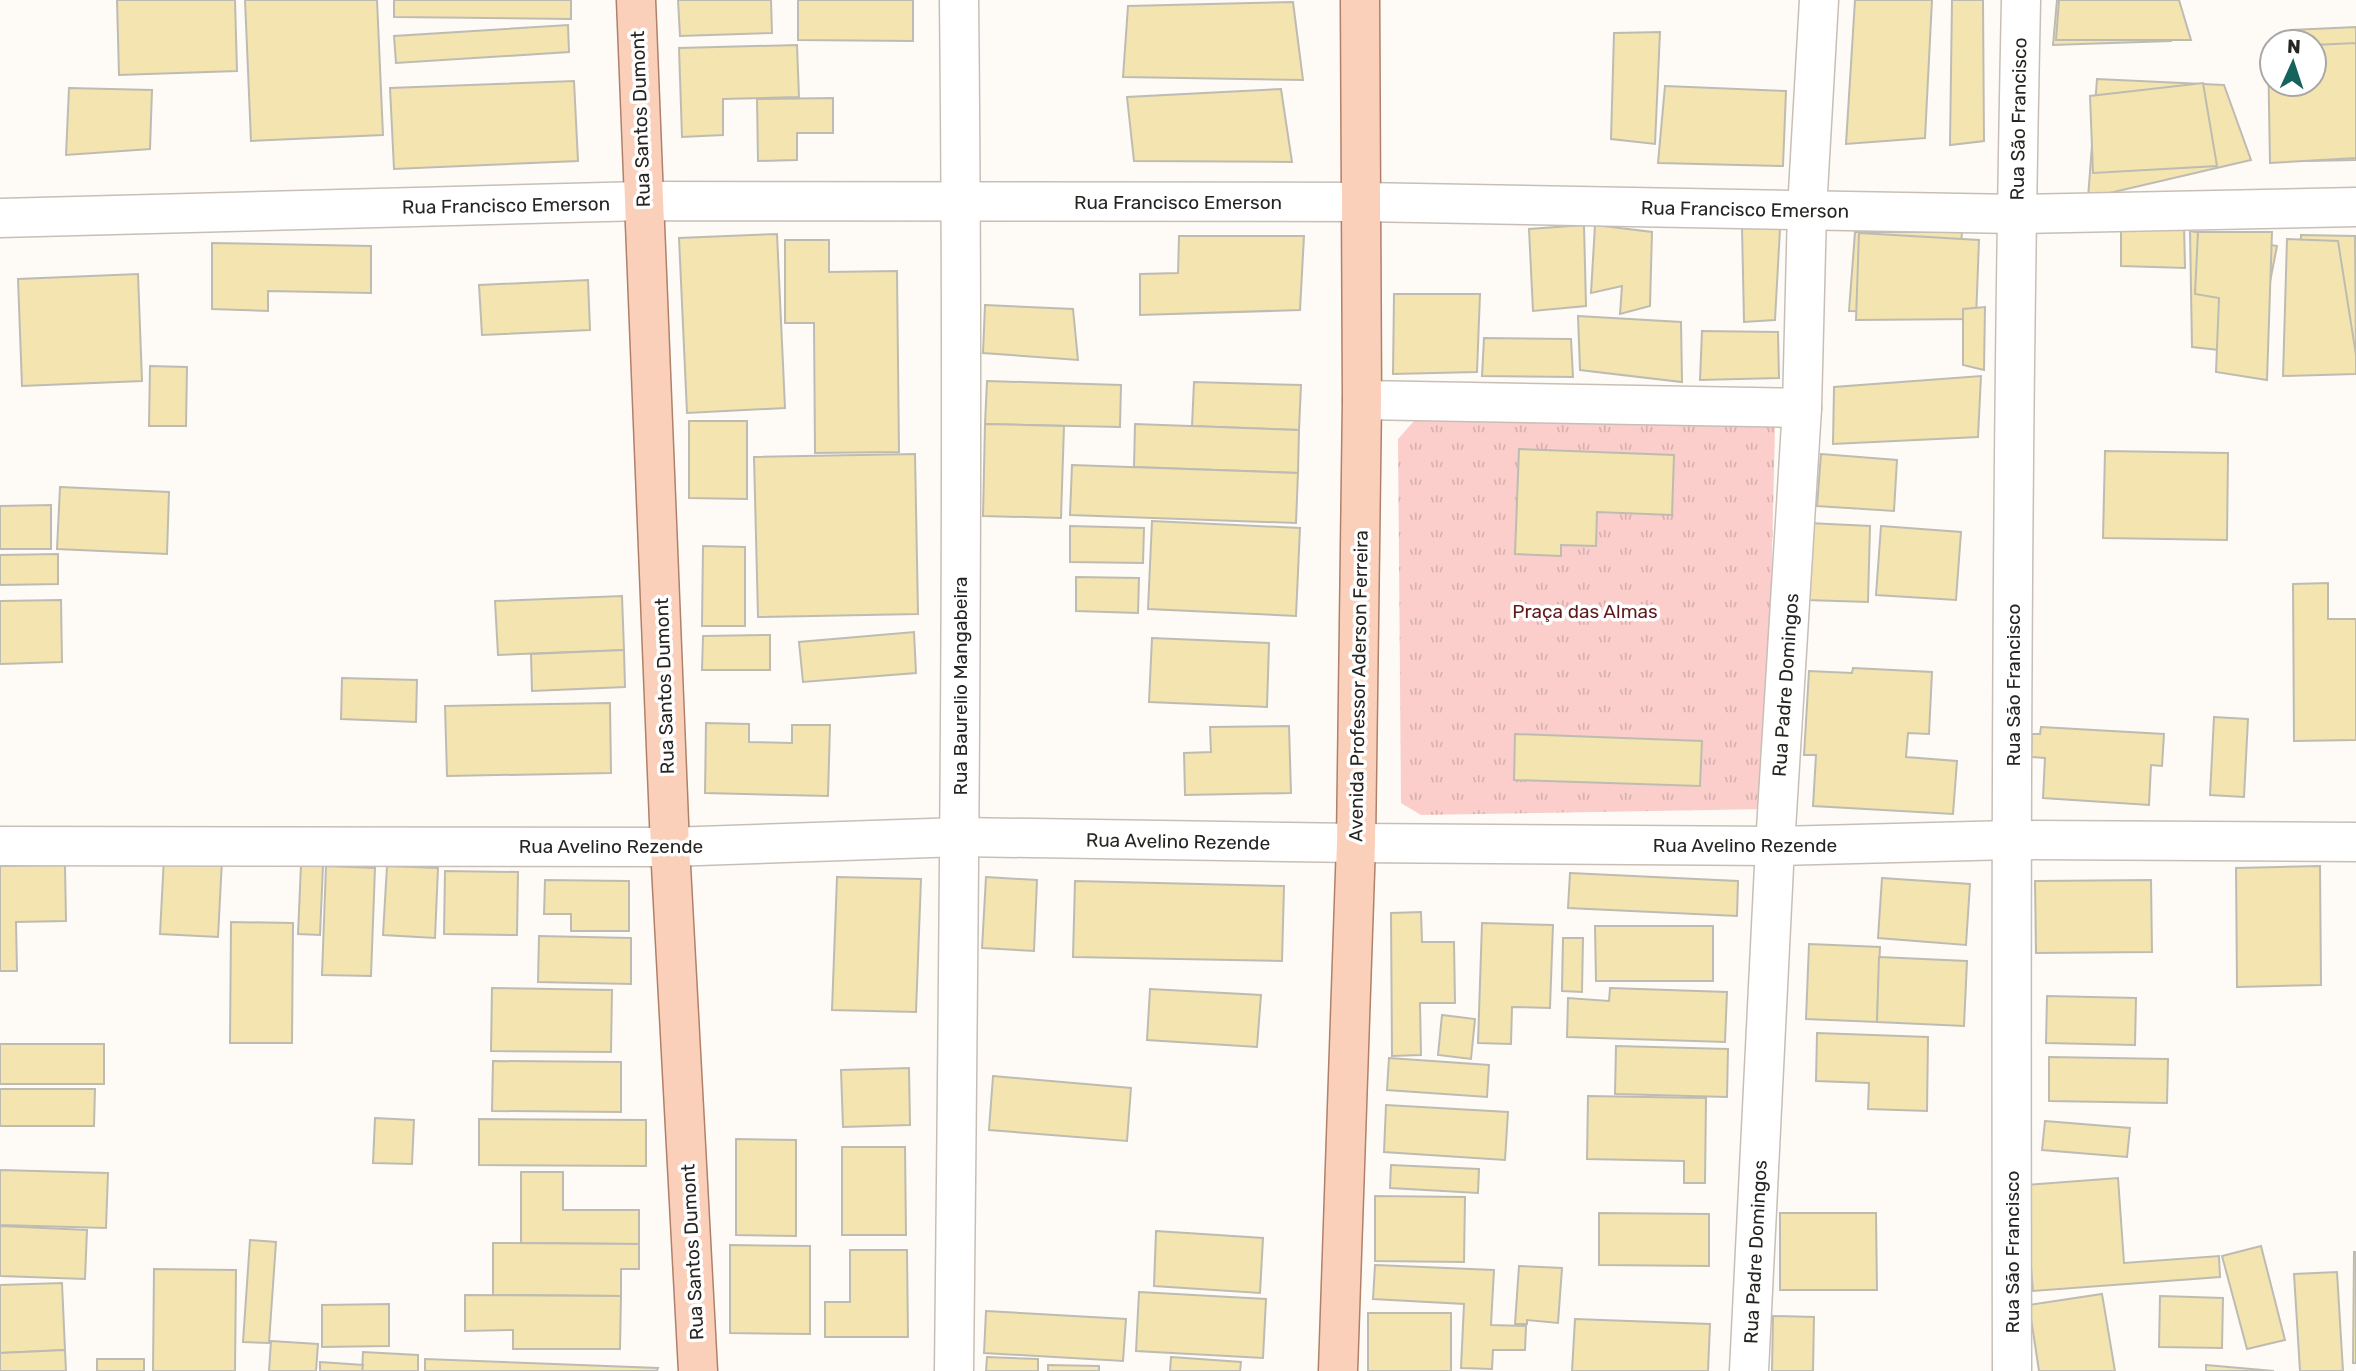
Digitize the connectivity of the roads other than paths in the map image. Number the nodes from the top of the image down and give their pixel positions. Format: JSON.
{"nodes":[{"id":1,"x":636,"y":0,"type":"edge"},
{"id":2,"x":959,"y":0,"type":"edge"},
{"id":3,"x":1360,"y":0,"type":"edge"},
{"id":4,"x":1819,"y":0,"type":"edge"},
{"id":5,"x":2021,"y":0,"type":"edge"},
{"id":6,"x":643,"y":201,"type":"junction"},
{"id":7,"x":961,"y":202,"type":"junction"},
{"id":8,"x":1362,"y":202,"type":"junction"},
{"id":9,"x":2356,"y":206,"type":"edge"},
{"id":10,"x":1807,"y":210,"type":"junction"},
{"id":11,"x":2017,"y":214,"type":"junction"},
{"id":12,"x":0,"y":218,"type":"edge"},
{"id":13,"x":1362,"y":400,"type":"junction"},
{"id":14,"x":1802,"y":408,"type":"junction"},
{"id":15,"x":960,"y":837,"type":"junction"},
{"id":16,"x":2011,"y":840,"type":"junction"},
{"id":17,"x":2356,"y":842,"type":"edge"},
{"id":18,"x":1356,"y":844,"type":"junction"},
{"id":19,"x":0,"y":846,"type":"edge"},
{"id":20,"x":1775,"y":846,"type":"junction"},
{"id":21,"x":670,"y":847,"type":"junction"},
{"id":22,"x":698,"y":1371,"type":"edge"},
{"id":23,"x":954,"y":1371,"type":"edge"},
{"id":24,"x":1338,"y":1371,"type":"edge"},
{"id":25,"x":1749,"y":1371,"type":"edge"},
{"id":26,"x":2012,"y":1371,"type":"edge"}],
"edges":[{"from":1,"to":6,"type":"main road","name":"Rua Santos Dumont"},
{"from":2,"to":7,"type":"street","name":"Rua Baurelio Mangabeira"},
{"from":3,"to":8,"type":"main road","name":"Avenida Professor Aderson Ferreira"},
{"from":4,"to":10,"type":"street","name":"Rua Padre Domingos"},
{"from":5,"to":11,"type":"street","name":"Rua São Francisco"},
{"from":6,"to":7,"type":"street","name":"Rua Francisco Emerson"},
{"from":6,"to":12,"type":"street","name":"Rua Francisco Emerson"},
{"from":6,"to":21,"type":"main road","name":"Rua Santos Dumont"},
{"from":7,"to":8,"type":"street","name":"Rua Francisco Emerson"},
{"from":7,"to":15,"type":"street","name":"Rua Baurelio Mangabeira"},
{"from":8,"to":10,"type":"street","name":"Rua Francisco Emerson"},
{"from":8,"to":13,"type":"main road","name":"Avenida Professor Aderson Ferreira"},
{"from":9,"to":11,"type":"street","name":"Rua Francisco Emerson"},
{"from":10,"to":11,"type":"street","name":"Rua Francisco Emerson"},
{"from":10,"to":14,"type":"street","name":"Rua Padre Domingos"},
{"from":11,"to":16,"type":"street","name":"Rua São Francisco"},
{"from":13,"to":14,"type":"street"},
{"from":13,"to":18,"type":"main road","name":"Avenida Professor Aderson Ferreira"},
{"from":14,"to":20,"type":"street","name":"Rua Padre Domingos"},
{"from":15,"to":18,"type":"street","name":"Rua Avelino Rezende"},
{"from":15,"to":21,"type":"street","name":"Rua Avelino Rezende"},
{"from":15,"to":23,"type":"street","name":"Rua Baurelio Mangabeira"},
{"from":16,"to":17,"type":"street","name":"Rua Avelino Rezende"},
{"from":16,"to":20,"type":"street","name":"Rua Avelino Rezende"},
{"from":16,"to":26,"type":"street","name":"Rua São Francisco"},
{"from":18,"to":20,"type":"street","name":"Rua Avelino Rezende"},
{"from":18,"to":24,"type":"main road","name":"Avenida Professor Aderson Ferreira"},
{"from":19,"to":21,"type":"street","name":"Rua Avelino Rezende"},
{"from":20,"to":25,"type":"street","name":"Rua Padre Domingos"},
{"from":21,"to":22,"type":"main road","name":"Rua Santos Dumont"}]}
